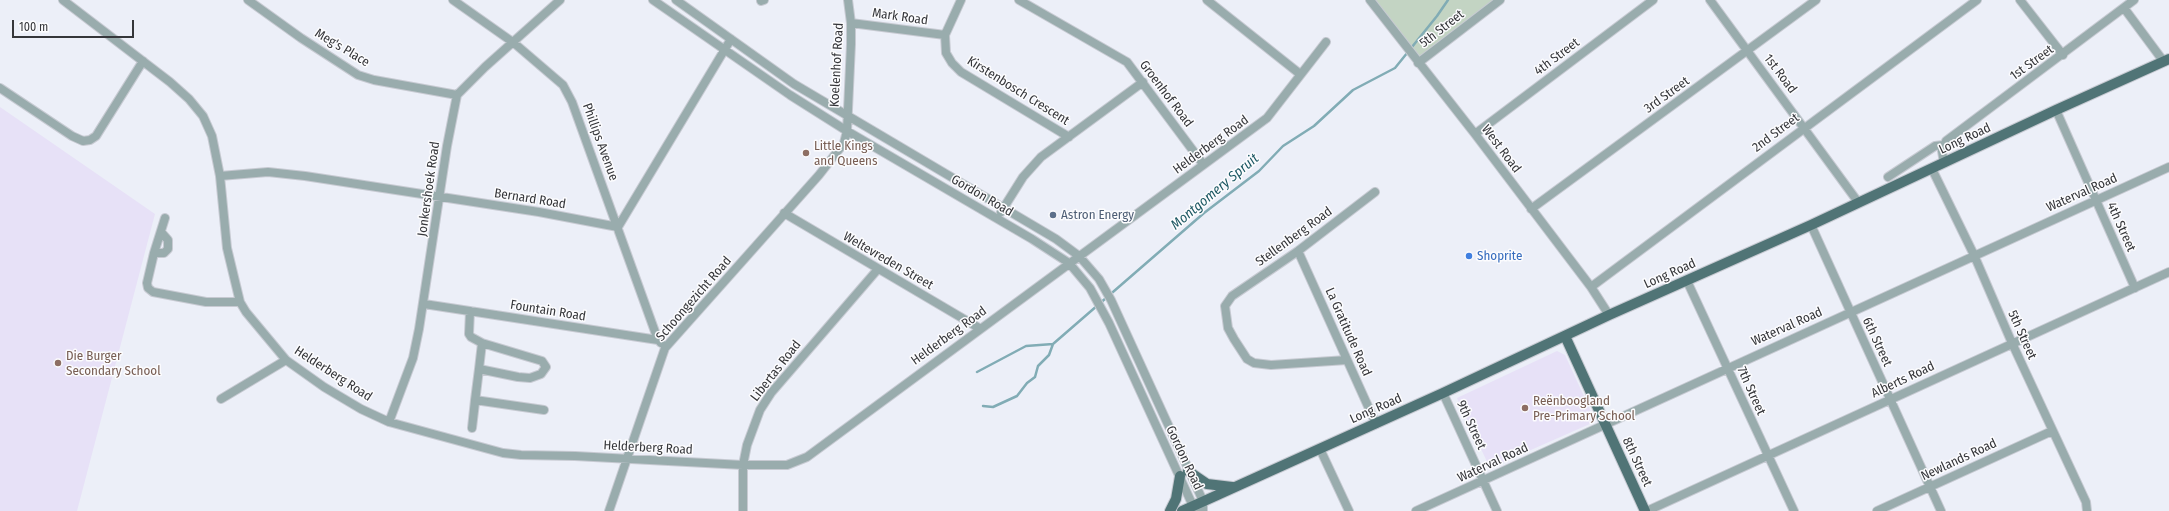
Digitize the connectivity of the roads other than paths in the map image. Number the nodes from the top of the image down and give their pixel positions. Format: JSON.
{"nodes":[{"id":1,"x":63,"y":0,"type":"edge"},
{"id":2,"x":248,"y":0,"type":"edge"},
{"id":3,"x":453,"y":0,"type":"edge"},
{"id":4,"x":560,"y":0,"type":"edge"},
{"id":5,"x":653,"y":0,"type":"edge"},
{"id":6,"x":676,"y":0,"type":"edge"},
{"id":7,"x":848,"y":0,"type":"edge"},
{"id":8,"x":961,"y":0,"type":"edge"},
{"id":9,"x":1019,"y":0,"type":"edge"},
{"id":10,"x":1207,"y":0,"type":"edge"},
{"id":11,"x":1370,"y":0,"type":"edge"},
{"id":12,"x":1500,"y":0,"type":"edge"},
{"id":13,"x":1653,"y":0,"type":"edge"},
{"id":14,"x":1710,"y":0,"type":"edge"},
{"id":15,"x":1816,"y":0,"type":"edge"},
{"id":16,"x":1977,"y":0,"type":"edge"},
{"id":17,"x":2020,"y":0,"type":"edge"},
{"id":18,"x":2134,"y":0,"type":"edge"},
{"id":19,"x":2124,"y":8,"type":"junction"},
{"id":20,"x":851,"y":23,"type":"junction"},
{"id":21,"x":945,"y":35,"type":"junction"},
{"id":22,"x":731,"y":39,"type":"junction"},
{"id":23,"x":1326,"y":42,"type":"dead end"},
{"id":24,"x":514,"y":43,"type":"junction"},
{"id":25,"x":724,"y":50,"type":"junction"},
{"id":26,"x":1748,"y":51,"type":"junction"},
{"id":27,"x":2063,"y":55,"type":"junction"},
{"id":28,"x":2167,"y":60,"type":"edge"},
{"id":29,"x":143,"y":61,"type":"junction"},
{"id":30,"x":1418,"y":63,"type":"junction"},
{"id":31,"x":1300,"y":74,"type":"junction"},
{"id":32,"x":1143,"y":82,"type":"junction"},
{"id":33,"x":0,"y":88,"type":"edge"},
{"id":34,"x":458,"y":95,"type":"junction"},
{"id":35,"x":2056,"y":110,"type":"junction"},
{"id":36,"x":846,"y":116,"type":"junction"},
{"id":37,"x":1805,"y":127,"type":"junction"},
{"id":38,"x":847,"y":131,"type":"junction"},
{"id":39,"x":1475,"y":134,"type":"junction"},
{"id":40,"x":1069,"y":137,"type":"junction"},
{"id":41,"x":1943,"y":145,"type":"junction"},
{"id":42,"x":1203,"y":164,"type":"junction"},
{"id":43,"x":1944,"y":164,"type":"junction"},
{"id":44,"x":2169,"y":167,"type":"edge"},
{"id":45,"x":1932,"y":169,"type":"junction"},
{"id":46,"x":220,"y":176,"type":"junction"},
{"id":47,"x":1888,"y":177,"type":"dead end"},
{"id":48,"x":1375,"y":192,"type":"dead end"},
{"id":49,"x":439,"y":197,"type":"junction"},
{"id":50,"x":2096,"y":200,"type":"junction"},
{"id":51,"x":1858,"y":202,"type":"junction"},
{"id":52,"x":1004,"y":208,"type":"junction"},
{"id":53,"x":1531,"y":209,"type":"junction"},
{"id":54,"x":784,"y":213,"type":"junction"},
{"id":55,"x":165,"y":218,"type":"dead end"},
{"id":56,"x":998,"y":219,"type":"junction"},
{"id":57,"x":1811,"y":226,"type":"junction"},
{"id":58,"x":618,"y":227,"type":"junction"},
{"id":59,"x":161,"y":232,"type":"junction"},
{"id":60,"x":1298,"y":251,"type":"junction"},
{"id":61,"x":154,"y":252,"type":"junction"},
{"id":62,"x":1974,"y":255,"type":"junction"},
{"id":63,"x":1079,"y":256,"type":"junction"},
{"id":64,"x":1069,"y":263,"type":"junction"},
{"id":65,"x":878,"y":269,"type":"junction"},
{"id":66,"x":2169,"y":272,"type":"edge"},
{"id":67,"x":1687,"y":281,"type":"junction"},
{"id":68,"x":1590,"y":287,"type":"junction"},
{"id":69,"x":2135,"y":288,"type":"junction"},
{"id":70,"x":240,"y":302,"type":"junction"},
{"id":71,"x":424,"y":304,"type":"junction"},
{"id":72,"x":470,"y":311,"type":"junction"},
{"id":73,"x":1850,"y":312,"type":"junction"},
{"id":74,"x":1608,"y":315,"type":"junction"},
{"id":75,"x":979,"y":328,"type":"junction"},
{"id":76,"x":1565,"y":336,"type":"junction"},
{"id":77,"x":658,"y":340,"type":"junction"},
{"id":78,"x":482,"y":343,"type":"junction"},
{"id":79,"x":2012,"y":343,"type":"junction"},
{"id":80,"x":665,"y":348,"type":"junction"},
{"id":81,"x":286,"y":360,"type":"junction"},
{"id":82,"x":1347,"y":360,"type":"junction"},
{"id":83,"x":1727,"y":367,"type":"junction"},
{"id":84,"x":479,"y":369,"type":"junction"},
{"id":85,"x":1443,"y":393,"type":"junction"},
{"id":86,"x":221,"y":399,"type":"dead end"},
{"id":87,"x":1890,"y":399,"type":"junction"},
{"id":88,"x":475,"y":400,"type":"junction"},
{"id":89,"x":544,"y":410,"type":"dead end"},
{"id":90,"x":390,"y":422,"type":"junction"},
{"id":91,"x":1376,"y":424,"type":"junction"},
{"id":92,"x":1604,"y":424,"type":"junction"},
{"id":93,"x":2052,"y":431,"type":"junction"},
{"id":94,"x":1320,"y":449,"type":"junction"},
{"id":95,"x":1768,"y":456,"type":"junction"},
{"id":96,"x":626,"y":459,"type":"junction"},
{"id":97,"x":743,"y":465,"type":"junction"},
{"id":98,"x":1184,"y":474,"type":"junction"},
{"id":99,"x":1483,"y":481,"type":"junction"},
{"id":100,"x":1237,"y":486,"type":"junction"},
{"id":101,"x":1930,"y":487,"type":"junction"},
{"id":102,"x":1203,"y":506,"type":"edge"},
{"id":103,"x":1196,"y":508,"type":"edge"},
{"id":104,"x":609,"y":511,"type":"edge"},
{"id":105,"x":743,"y":511,"type":"edge"},
{"id":106,"x":1170,"y":511,"type":"edge"},
{"id":107,"x":1182,"y":511,"type":"edge"},
{"id":108,"x":1349,"y":511,"type":"edge"},
{"id":109,"x":1416,"y":511,"type":"edge"},
{"id":110,"x":1497,"y":511,"type":"edge"},
{"id":111,"x":1646,"y":511,"type":"edge"},
{"id":112,"x":1794,"y":511,"type":"edge"},
{"id":113,"x":1877,"y":511,"type":"edge"},
{"id":114,"x":1941,"y":511,"type":"edge"},
{"id":115,"x":2087,"y":511,"type":"edge"}],
"edges":[{"from":1,"to":29,"type":"street","name":"Helderberg Road"},
{"from":2,"to":34,"type":"street","name":"Meg's Place"},
{"from":3,"to":24,"type":"street","name":"Phillips Avenue"},
{"from":4,"to":24,"type":"street"},
{"from":5,"to":25,"type":"street","name":"Gordon Road"},
{"from":6,"to":22,"type":"street","name":"Gordon Road"},
{"from":7,"to":20,"type":"street","name":"Koelenhof Road"},
{"from":8,"to":21,"type":"street"},
{"from":9,"to":32,"type":"street","name":"Groenhof Road"},
{"from":10,"to":31,"type":"street"},
{"from":11,"to":30,"type":"street","name":"West Road"},
{"from":12,"to":30,"type":"street","name":"5th Street"},
{"from":13,"to":39,"type":"street","name":"4th Street"},
{"from":14,"to":26,"type":"street","name":"1st Road"},
{"from":15,"to":26,"type":"street","name":"3rd Street"},
{"from":16,"to":37,"type":"street","name":"2nd Street"},
{"from":17,"to":27,"type":"street"},
{"from":18,"to":19,"type":"street","name":"1st Street"},
{"from":19,"to":27,"type":"street","name":"1st Street"},
{"from":19,"to":28,"type":"street"},
{"from":20,"to":21,"type":"street","name":"Mark Road"},
{"from":20,"to":36,"type":"street","name":"Koelenhof Road"},
{"from":21,"to":40,"type":"street","name":"Kirstenbosch Crescent"},
{"from":22,"to":25,"type":"street"},
{"from":22,"to":36,"type":"street","name":"Gordon Road"},
{"from":23,"to":31,"type":"street","name":"Helderberg Road"},
{"from":24,"to":34,"type":"street"},
{"from":24,"to":58,"type":"street","name":"Phillips Avenue"},
{"from":25,"to":38,"type":"street","name":"Gordon Road"},
{"from":25,"to":58,"type":"street"},
{"from":26,"to":37,"type":"street","name":"1st Road"},
{"from":26,"to":53,"type":"street","name":"3rd Street"},
{"from":27,"to":41,"type":"street","name":"1st Street"},
{"from":28,"to":35,"type":"main road","name":"Long Road"},
{"from":29,"to":33,"type":"street"},
{"from":29,"to":46,"type":"street","name":"Helderberg Road"},
{"from":30,"to":39,"type":"street","name":"West Road"},
{"from":31,"to":42,"type":"street","name":"Helderberg Road"},
{"from":32,"to":40,"type":"street"},
{"from":32,"to":42,"type":"street","name":"Groenhof Road"},
{"from":34,"to":49,"type":"street","name":"Jonkershoek Road"},
{"from":35,"to":43,"type":"main road","name":"Long Road"},
{"from":35,"to":50,"type":"street","name":"4th Street"},
{"from":36,"to":38,"type":"street","name":"Koelenhof Road"},
{"from":36,"to":52,"type":"street","name":"Gordon Road"},
{"from":37,"to":51,"type":"street","name":"1st Road"},
{"from":37,"to":68,"type":"street","name":"2nd Street"},
{"from":38,"to":54,"type":"street","name":"Schoongezicht Road"},
{"from":38,"to":56,"type":"street","name":"Gordon Road"},
{"from":39,"to":53,"type":"street","name":"West Road"},
{"from":40,"to":52,"type":"street"},
{"from":41,"to":43,"type":"street"},
{"from":41,"to":47,"type":"street","name":"1st Street"},
{"from":42,"to":63,"type":"street","name":"Helderberg Road"},
{"from":43,"to":45,"type":"main road","name":"Long Road"},
{"from":44,"to":50,"type":"street","name":"Waterval Road"},
{"from":45,"to":51,"type":"main road","name":"Long Road"},
{"from":45,"to":62,"type":"street","name":"5th Street"},
{"from":46,"to":49,"type":"street","name":"Bernard Road"},
{"from":46,"to":70,"type":"street","name":"Helderberg Road"},
{"from":48,"to":60,"type":"street","name":"Stellenberg Road"},
{"from":49,"to":58,"type":"street","name":"Bernard Road"},
{"from":49,"to":71,"type":"street","name":"Jonkershoek Road"},
{"from":50,"to":62,"type":"street","name":"Waterval Road"},
{"from":50,"to":69,"type":"street","name":"4th Street"},
{"from":51,"to":57,"type":"main road","name":"Long Road"},
{"from":52,"to":56,"type":"street"},
{"from":52,"to":63,"type":"street","name":"Gordon Road"},
{"from":53,"to":68,"type":"street","name":"West Road"},
{"from":54,"to":65,"type":"street","name":"Weltevreden Street"},
{"from":54,"to":80,"type":"street","name":"Schoongezicht Road"},
{"from":55,"to":59,"type":"street"},
{"from":56,"to":64,"type":"street","name":"Gordon Road"},
{"from":57,"to":67,"type":"main road","name":"Long Road"},
{"from":57,"to":73,"type":"street","name":"6th Street"},
{"from":58,"to":77,"type":"street","name":"Phillips Avenue"},
{"from":59,"to":61,"type":"street"},
{"from":59,"to":61,"type":"street"},
{"from":60,"to":82,"type":"street","name":"La Gratitude Road"},
{"from":60,"to":82,"type":"street","name":"Stellenberg Road"},
{"from":61,"to":70,"type":"street"},
{"from":62,"to":73,"type":"street","name":"Waterval Road"},
{"from":62,"to":79,"type":"street","name":"5th Street"},
{"from":63,"to":64,"type":"street","name":"Helderberg Road"},
{"from":63,"to":98,"type":"street","name":"Gordon Road"},
{"from":64,"to":75,"type":"street","name":"Helderberg Road"},
{"from":64,"to":98,"type":"street","name":"Gordon Road"},
{"from":65,"to":75,"type":"street","name":"Weltevreden Street"},
{"from":65,"to":97,"type":"street","name":"Libertas Road"},
{"from":66,"to":69,"type":"street","name":"Alberts Road"},
{"from":67,"to":74,"type":"main road","name":"Long Road"},
{"from":67,"to":83,"type":"street","name":"7th Street"},
{"from":68,"to":74,"type":"street","name":"West Road"},
{"from":69,"to":79,"type":"street","name":"Alberts Road"},
{"from":70,"to":81,"type":"street","name":"Helderberg Road"},
{"from":71,"to":72,"type":"street","name":"Fountain Road"},
{"from":71,"to":90,"type":"street","name":"Jonkershoek Road"},
{"from":72,"to":77,"type":"street","name":"Fountain Road"},
{"from":72,"to":78,"type":"street"},
{"from":73,"to":83,"type":"street","name":"Waterval Road"},
{"from":73,"to":87,"type":"street","name":"6th Street"},
{"from":74,"to":76,"type":"main road","name":"Long Road"},
{"from":75,"to":97,"type":"street","name":"Helderberg Road"},
{"from":76,"to":85,"type":"main road","name":"Long Road"},
{"from":76,"to":92,"type":"main road","name":"8th Street"},
{"from":77,"to":80,"type":"street"},
{"from":78,"to":84,"type":"street"},
{"from":78,"to":84,"type":"street"},
{"from":79,"to":87,"type":"street","name":"Alberts Road"},
{"from":79,"to":93,"type":"street","name":"5th Street"},
{"from":80,"to":96,"type":"street","name":"Schoongezicht Road"},
{"from":81,"to":86,"type":"street"},
{"from":81,"to":90,"type":"street","name":"Helderberg Road"},
{"from":82,"to":91,"type":"street","name":"La Gratitude Road"},
{"from":83,"to":92,"type":"street","name":"Waterval Road"},
{"from":83,"to":95,"type":"street","name":"7th Street"},
{"from":84,"to":88,"type":"street"},
{"from":84,"to":88,"type":"street"},
{"from":85,"to":91,"type":"main road","name":"Long Road"},
{"from":85,"to":99,"type":"street","name":"9th Street"},
{"from":87,"to":95,"type":"street","name":"Alberts Road"},
{"from":87,"to":101,"type":"street","name":"6th Street"},
{"from":88,"to":89,"type":"street"},
{"from":90,"to":96,"type":"street","name":"Helderberg Road"},
{"from":91,"to":94,"type":"main road","name":"Long Road"},
{"from":92,"to":99,"type":"street","name":"Waterval Road"},
{"from":92,"to":111,"type":"main road","name":"8th Street"},
{"from":93,"to":101,"type":"street","name":"Newlands Road"},
{"from":93,"to":115,"type":"street","name":"5th Street"},
{"from":94,"to":100,"type":"main road","name":"Long Road"},
{"from":94,"to":108,"type":"street"},
{"from":95,"to":111,"type":"street","name":"Alberts Road"},
{"from":95,"to":112,"type":"street","name":"7th Street"},
{"from":96,"to":97,"type":"street","name":"Helderberg Road"},
{"from":96,"to":104,"type":"street","name":"Schoongezicht Road"},
{"from":97,"to":105,"type":"street","name":"Libertas Road"},
{"from":98,"to":100,"type":"main road"},
{"from":98,"to":102,"type":"street","name":"Gordon Road"},
{"from":98,"to":103,"type":"street","name":"Gordon Road"},
{"from":98,"to":106,"type":"main road"},
{"from":99,"to":109,"type":"street","name":"Waterval Road"},
{"from":99,"to":110,"type":"street","name":"9th Street"},
{"from":100,"to":102,"type":"main road","name":"Long Road"},
{"from":101,"to":113,"type":"street","name":"Newlands Road"},
{"from":101,"to":114,"type":"street","name":"6th Street"},
{"from":102,"to":103,"type":"main road","name":"Long Road"},
{"from":103,"to":107,"type":"main road","name":"Long Road"}]}
